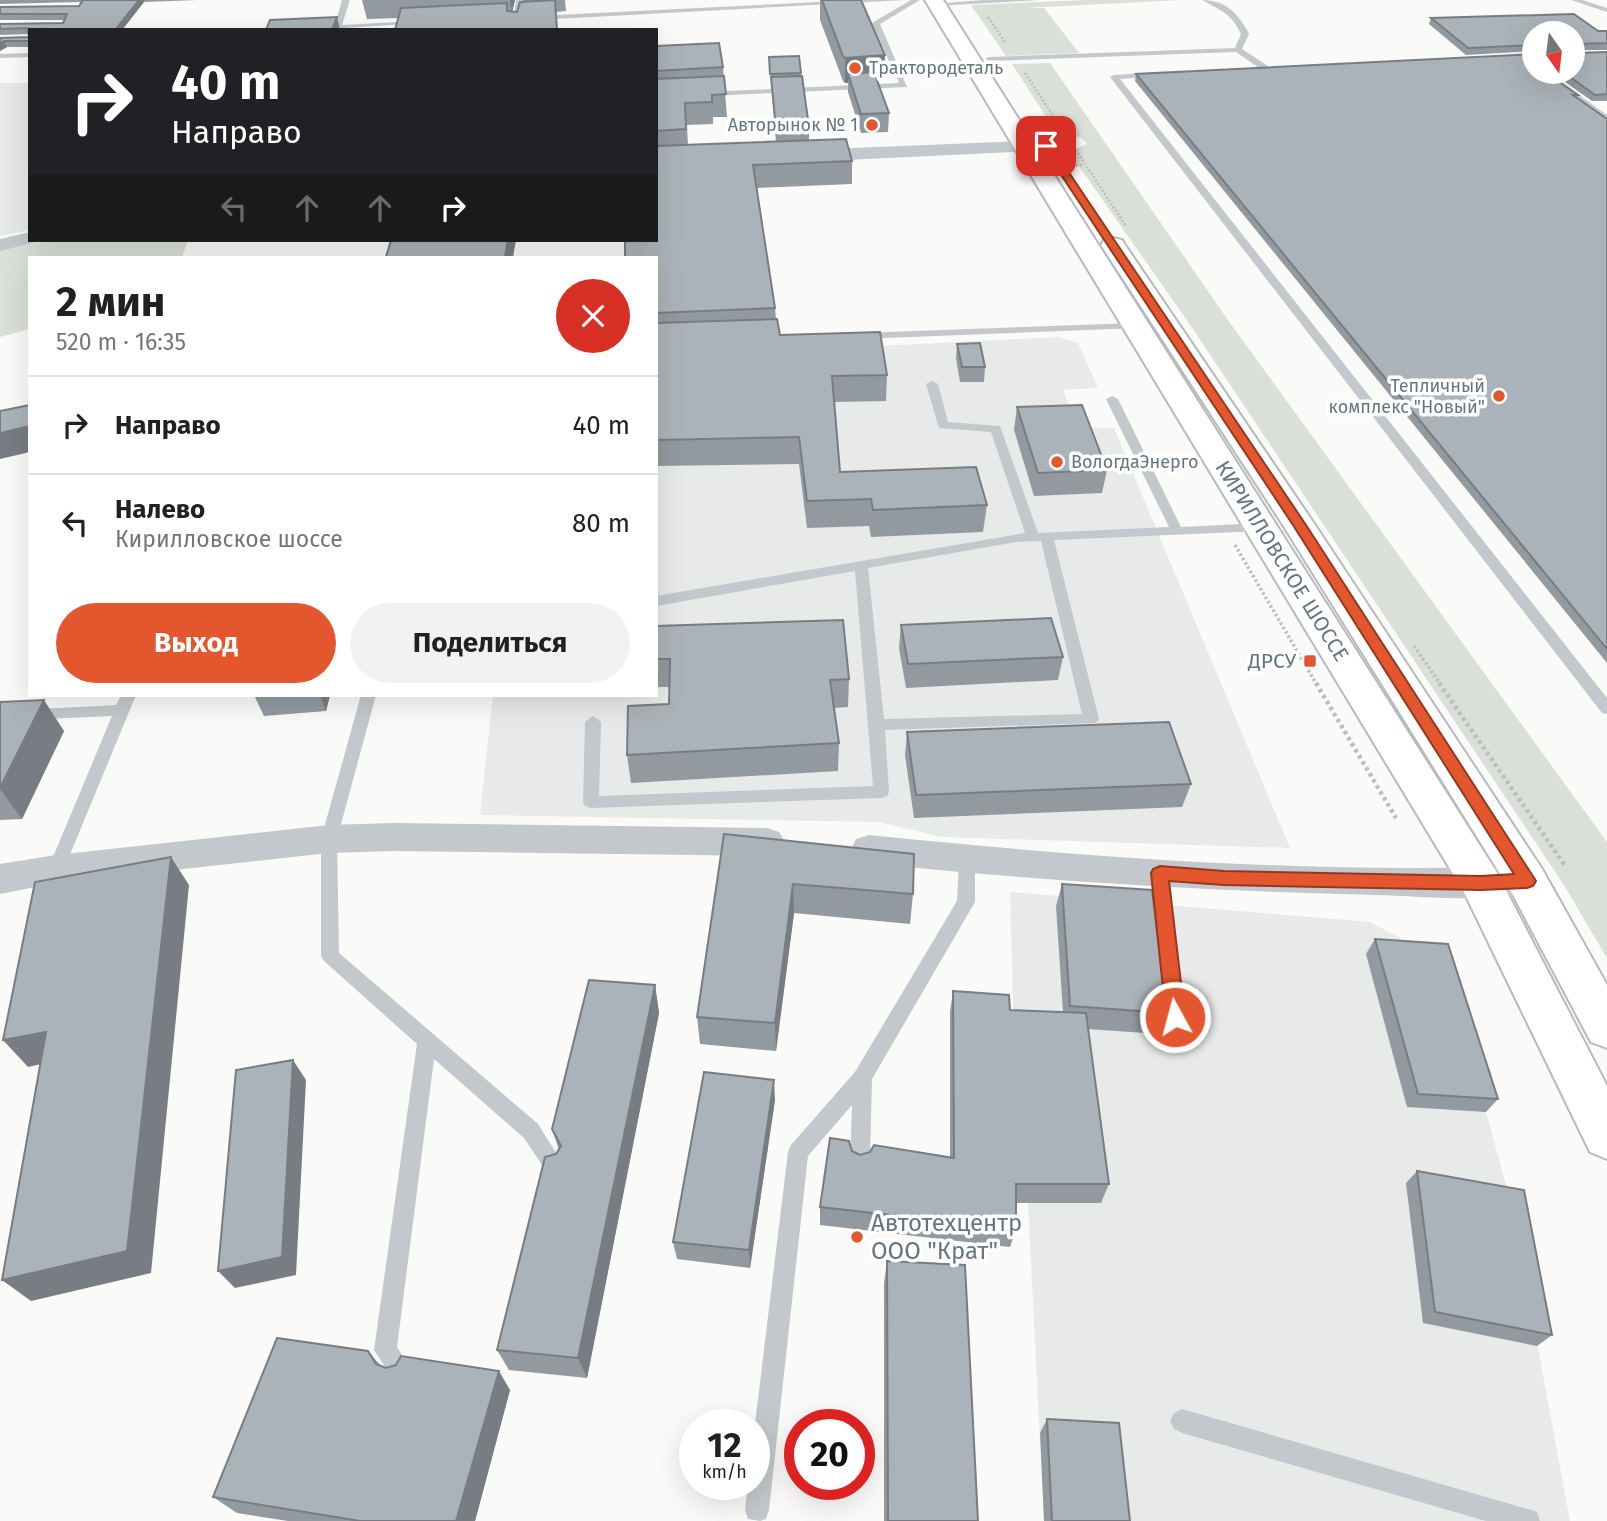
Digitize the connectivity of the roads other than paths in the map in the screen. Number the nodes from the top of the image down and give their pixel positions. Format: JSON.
{"nodes":[{"id":1,"x":346,"y":0,"type":"edge"},
{"id":2,"x":520,"y":0,"type":"edge"},
{"id":3,"x":818,"y":0,"type":"edge"},
{"id":4,"x":841,"y":0,"type":"edge"},
{"id":5,"x":901,"y":0,"type":"edge"},
{"id":6,"x":1036,"y":0,"type":"edge"},
{"id":7,"x":1206,"y":0,"type":"edge"},
{"id":8,"x":1575,"y":0,"type":"edge"},
{"id":9,"x":939,"y":1,"type":"edge"},
{"id":10,"x":1002,"y":1,"type":"edge"},
{"id":11,"x":1607,"y":10,"type":"edge"},
{"id":12,"x":504,"y":19,"type":"edge"},
{"id":13,"x":518,"y":19,"type":"junction"},
{"id":14,"x":421,"y":23,"type":"edge"},
{"id":15,"x":338,"y":27,"type":"junction"},
{"id":16,"x":311,"y":28,"type":"edge"},
{"id":17,"x":516,"y":28,"type":"edge"},
{"id":18,"x":1238,"y":50,"type":"junction"},
{"id":19,"x":0,"y":55,"type":"edge"},
{"id":20,"x":28,"y":55,"type":"edge"},
{"id":21,"x":989,"y":59,"type":"junction"},
{"id":22,"x":1278,"y":67,"type":"edge"},
{"id":23,"x":1265,"y":68,"type":"junction"},
{"id":24,"x":1251,"y":69,"type":"edge"},
{"id":25,"x":1169,"y":74,"type":"edge"},
{"id":26,"x":1559,"y":84,"type":"edge"},
{"id":27,"x":698,"y":95,"type":"edge"},
{"id":28,"x":1607,"y":119,"type":"edge"},
{"id":29,"x":1035,"y":147,"type":"junction"},
{"id":30,"x":781,"y":157,"type":"edge"},
{"id":31,"x":28,"y":238,"type":"edge"},
{"id":32,"x":0,"y":245,"type":"edge"},
{"id":33,"x":1134,"y":326,"type":"junction"},
{"id":34,"x":847,"y":337,"type":"edge"},
{"id":35,"x":932,"y":384,"type":"dead end"},
{"id":36,"x":1112,"y":399,"type":"dead end"},
{"id":37,"x":1262,"y":527,"type":"junction"},
{"id":38,"x":1177,"y":531,"type":"junction"},
{"id":39,"x":1040,"y":537,"type":"junction"},
{"id":40,"x":861,"y":565,"type":"junction"},
{"id":41,"x":658,"y":601,"type":"edge"},
{"id":42,"x":367,"y":697,"type":"edge"},
{"id":43,"x":125,"y":702,"type":"edge"},
{"id":44,"x":1607,"y":709,"type":"edge"},
{"id":45,"x":0,"y":716,"type":"edge"},
{"id":46,"x":593,"y":722,"type":"dead end"},
{"id":47,"x":877,"y":725,"type":"junction"},
{"id":48,"x":329,"y":839,"type":"junction"},
{"id":49,"x":796,"y":843,"type":"edge"},
{"id":50,"x":835,"y":846,"type":"edge"},
{"id":51,"x":967,"y":860,"type":"junction"},
{"id":52,"x":56,"y":869,"type":"junction"},
{"id":53,"x":1160,"y":873,"type":"junction"},
{"id":54,"x":0,"y":879,"type":"edge"},
{"id":55,"x":1527,"y":881,"type":"junction"},
{"id":56,"x":1481,"y":883,"type":"junction"},
{"id":57,"x":1175,"y":1017,"type":"dead end"},
{"id":58,"x":1607,"y":1028,"type":"edge"},
{"id":59,"x":427,"y":1041,"type":"junction"},
{"id":60,"x":862,"y":1078,"type":"junction"},
{"id":61,"x":1607,"y":1136,"type":"edge"},
{"id":62,"x":860,"y":1162,"type":"edge"},
{"id":63,"x":557,"y":1170,"type":"edge"},
{"id":64,"x":403,"y":1374,"type":"edge"},
{"id":65,"x":1182,"y":1421,"type":"dead end"},
{"id":66,"x":757,"y":1510,"type":"dead end"},
{"id":67,"x":1528,"y":1521,"type":"edge"}],
"edges":[{"from":1,"to":15,"type":"lane"},
{"from":2,"to":13,"type":"lane"},
{"from":3,"to":4,"type":"lane"},
{"from":5,"to":13,"type":"lane"},
{"from":6,"to":10,"type":"lane"},
{"from":7,"to":18,"type":"lane"},
{"from":8,"to":11,"type":"lane"},
{"from":9,"to":10,"type":"lane"},
{"from":9,"to":21,"type":"main road","name":"КИРИЛЛОВСКОЕ ШОССЕ"},
{"from":9,"to":27,"type":"lane"},
{"from":9,"to":29,"type":"main road","name":"КИРИЛЛОВСКОЕ ШОССЕ"},
{"from":12,"to":13,"type":"lane"},
{"from":13,"to":17,"type":"lane"},
{"from":14,"to":15,"type":"lane"},
{"from":15,"to":16,"type":"lane"},
{"from":18,"to":21,"type":"lane"},
{"from":18,"to":23,"type":"lane"},
{"from":19,"to":20,"type":"lane"},
{"from":21,"to":29,"type":"main road","name":"КИРИЛЛОВСКОЕ ШОССЕ"},
{"from":22,"to":23,"type":"lane"},
{"from":23,"to":24,"type":"lane"},
{"from":25,"to":44,"type":"lane"},
{"from":26,"to":28,"type":"lane"},
{"from":29,"to":30,"type":"street"},
{"from":29,"to":33,"type":"main road","name":"КИРИЛЛОВСКОЕ ШОССЕ"},
{"from":29,"to":55,"type":"main road","name":"КИРИЛЛОВСКОЕ ШОССЕ"},
{"from":31,"to":32,"type":"street"},
{"from":33,"to":34,"type":"lane"},
{"from":33,"to":37,"type":"main road","name":"КИРИЛЛОВСКОЕ ШОССЕ"},
{"from":35,"to":39,"type":"lane"},
{"from":36,"to":38,"type":"lane"},
{"from":37,"to":38,"type":"lane"},
{"from":37,"to":56,"type":"main road","name":"КИРИЛЛОВСКОЕ ШОССЕ"},
{"from":38,"to":39,"type":"lane"},
{"from":39,"to":40,"type":"lane"},
{"from":39,"to":47,"type":"lane"},
{"from":40,"to":41,"type":"lane"},
{"from":40,"to":47,"type":"lane"},
{"from":42,"to":48,"type":"lane"},
{"from":43,"to":45,"type":"lane"},
{"from":43,"to":52,"type":"lane"},
{"from":46,"to":47,"type":"lane"},
{"from":48,"to":49,"type":"street"},
{"from":48,"to":52,"type":"street"},
{"from":48,"to":59,"type":"lane"},
{"from":50,"to":51,"type":"street"},
{"from":51,"to":53,"type":"street"},
{"from":51,"to":60,"type":"lane"},
{"from":52,"to":54,"type":"street"},
{"from":53,"to":56,"type":"street"},
{"from":53,"to":57,"type":"lane"},
{"from":55,"to":56,"type":"street"},
{"from":55,"to":58,"type":"main road","name":"КИРИЛЛОВСКОЕ ШОССЕ"},
{"from":56,"to":61,"type":"main road","name":"КИРИЛЛОВСКОЕ ШОССЕ"},
{"from":59,"to":63,"type":"lane"},
{"from":59,"to":64,"type":"lane"},
{"from":60,"to":62,"type":"lane"},
{"from":60,"to":66,"type":"lane"},
{"from":65,"to":67,"type":"lane"}]}
